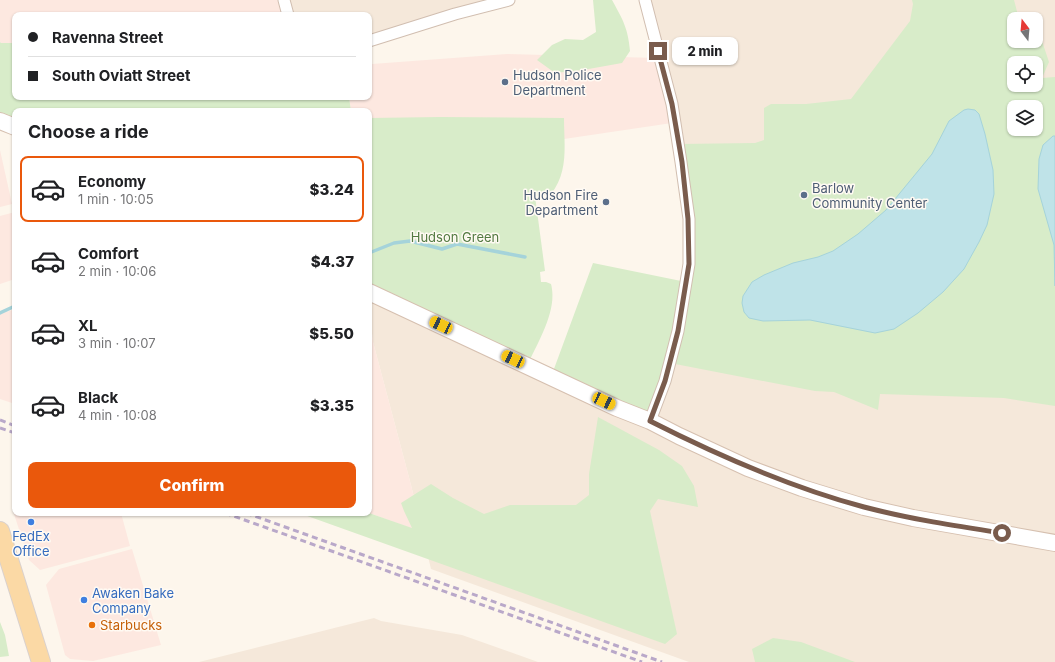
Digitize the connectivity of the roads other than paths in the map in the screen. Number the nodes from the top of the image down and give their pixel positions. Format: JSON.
{"nodes":[{"id":1,"x":284,"y":0,"type":"edge"},
{"id":2,"x":509,"y":0,"type":"edge"},
{"id":3,"x":644,"y":0,"type":"edge"},
{"id":4,"x":287,"y":12,"type":"edge"},
{"id":5,"x":372,"y":40,"type":"edge"},
{"id":6,"x":0,"y":121,"type":"edge"},
{"id":7,"x":12,"y":126,"type":"edge"},
{"id":8,"x":372,"y":293,"type":"edge"},
{"id":9,"x":650,"y":421,"type":"junction"},
{"id":10,"x":0,"y":531,"type":"edge"},
{"id":11,"x":1055,"y":542,"type":"edge"},
{"id":12,"x":41,"y":662,"type":"edge"}],
"edges":[{"from":1,"to":4,"type":"street"},
{"from":2,"to":5,"type":"street"},
{"from":3,"to":9,"type":"street"},
{"from":6,"to":7,"type":"street"},
{"from":8,"to":9,"type":"street"},
{"from":9,"to":11,"type":"street"},
{"from":10,"to":12,"type":"main road"}]}
